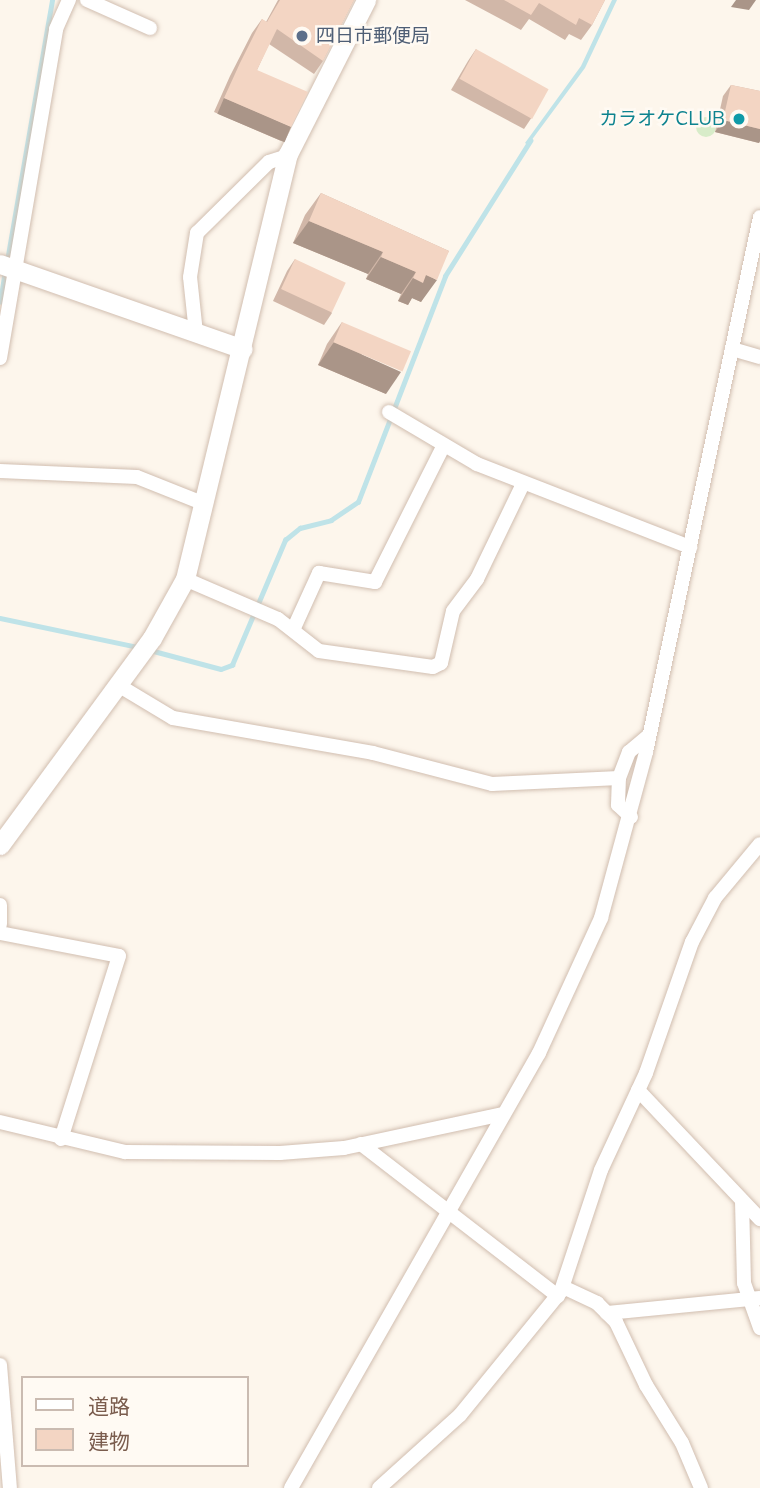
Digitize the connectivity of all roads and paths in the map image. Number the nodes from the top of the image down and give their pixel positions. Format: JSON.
{"nodes":[{"id":1,"x":69,"y":0,"type":"edge"},
{"id":2,"x":87,"y":0,"type":"edge"},
{"id":3,"x":366,"y":0,"type":"edge"},
{"id":4,"x":150,"y":28,"type":"dead end"},
{"id":5,"x":288,"y":156,"type":"junction"},
{"id":6,"x":760,"y":217,"type":"edge"},
{"id":7,"x":8,"y":268,"type":"edge"},
{"id":8,"x":196,"y":333,"type":"junction"},
{"id":9,"x":243,"y":349,"type":"junction"},
{"id":10,"x":732,"y":349,"type":"junction"},
{"id":11,"x":760,"y":357,"type":"edge"},
{"id":12,"x":0,"y":358,"type":"edge"},
{"id":13,"x":389,"y":412,"type":"dead end"},
{"id":14,"x":443,"y":447,"type":"junction"},
{"id":15,"x":0,"y":471,"type":"edge"},
{"id":16,"x":523,"y":484,"type":"junction"},
{"id":17,"x":205,"y":504,"type":"junction"},
{"id":18,"x":690,"y":547,"type":"junction"},
{"id":19,"x":185,"y":579,"type":"junction"},
{"id":20,"x":293,"y":630,"type":"junction"},
{"id":21,"x":118,"y":685,"type":"junction"},
{"id":22,"x":649,"y":735,"type":"junction"},
{"id":23,"x":619,"y":778,"type":"junction"},
{"id":24,"x":631,"y":817,"type":"junction"},
{"id":25,"x":760,"y":844,"type":"edge"},
{"id":26,"x":0,"y":845,"type":"edge"},
{"id":27,"x":0,"y":905,"type":"edge"},
{"id":28,"x":0,"y":924,"type":"edge"},
{"id":29,"x":0,"y":933,"type":"edge"},
{"id":30,"x":638,"y":1090,"type":"junction"},
{"id":31,"x":502,"y":1114,"type":"junction"},
{"id":32,"x":0,"y":1122,"type":"edge"},
{"id":33,"x":61,"y":1139,"type":"junction"},
{"id":34,"x":361,"y":1144,"type":"junction"},
{"id":35,"x":742,"y":1201,"type":"junction"},
{"id":36,"x":447,"y":1210,"type":"junction"},
{"id":37,"x":760,"y":1219,"type":"edge"},
{"id":38,"x":560,"y":1291,"type":"junction"},
{"id":39,"x":754,"y":1298,"type":"edge"},
{"id":40,"x":607,"y":1312,"type":"junction"},
{"id":41,"x":760,"y":1328,"type":"edge"},
{"id":42,"x":0,"y":1365,"type":"edge"},
{"id":43,"x":10,"y":1488,"type":"edge"},
{"id":44,"x":291,"y":1488,"type":"edge"},
{"id":45,"x":379,"y":1488,"type":"edge"},
{"id":46,"x":701,"y":1488,"type":"edge"}],
"edges":[{"from":1,"to":7,"type":"street"},
{"from":2,"to":4,"type":"street"},
{"from":3,"to":5,"type":"street"},
{"from":5,"to":8,"type":"street"},
{"from":5,"to":9,"type":"street"},
{"from":6,"to":10,"type":"street"},
{"from":7,"to":8,"type":"street"},
{"from":7,"to":12,"type":"street"},
{"from":8,"to":9,"type":"street"},
{"from":9,"to":17,"type":"street"},
{"from":10,"to":11,"type":"street"},
{"from":10,"to":18,"type":"street"},
{"from":13,"to":14,"type":"street"},
{"from":14,"to":16,"type":"street"},
{"from":14,"to":20,"type":"street"},
{"from":15,"to":17,"type":"street"},
{"from":16,"to":18,"type":"street"},
{"from":16,"to":20,"type":"street"},
{"from":17,"to":19,"type":"street"},
{"from":18,"to":22,"type":"street"},
{"from":19,"to":20,"type":"street"},
{"from":19,"to":21,"type":"street"},
{"from":21,"to":23,"type":"street"},
{"from":21,"to":26,"type":"street"},
{"from":22,"to":23,"type":"street"},
{"from":22,"to":24,"type":"street"},
{"from":23,"to":24,"type":"street"},
{"from":24,"to":31,"type":"street"},
{"from":25,"to":30,"type":"street"},
{"from":27,"to":28,"type":"street"},
{"from":29,"to":33,"type":"street"},
{"from":30,"to":35,"type":"street"},
{"from":30,"to":38,"type":"street"},
{"from":31,"to":34,"type":"street"},
{"from":31,"to":36,"type":"street"},
{"from":32,"to":33,"type":"street"},
{"from":33,"to":34,"type":"street"},
{"from":34,"to":36,"type":"street"},
{"from":35,"to":37,"type":"street"},
{"from":35,"to":39,"type":"street"},
{"from":36,"to":38,"type":"street"},
{"from":36,"to":44,"type":"street"},
{"from":38,"to":40,"type":"street"},
{"from":38,"to":45,"type":"street"},
{"from":39,"to":40,"type":"street"},
{"from":39,"to":41,"type":"street"},
{"from":40,"to":46,"type":"street"},
{"from":42,"to":43,"type":"street"}]}
